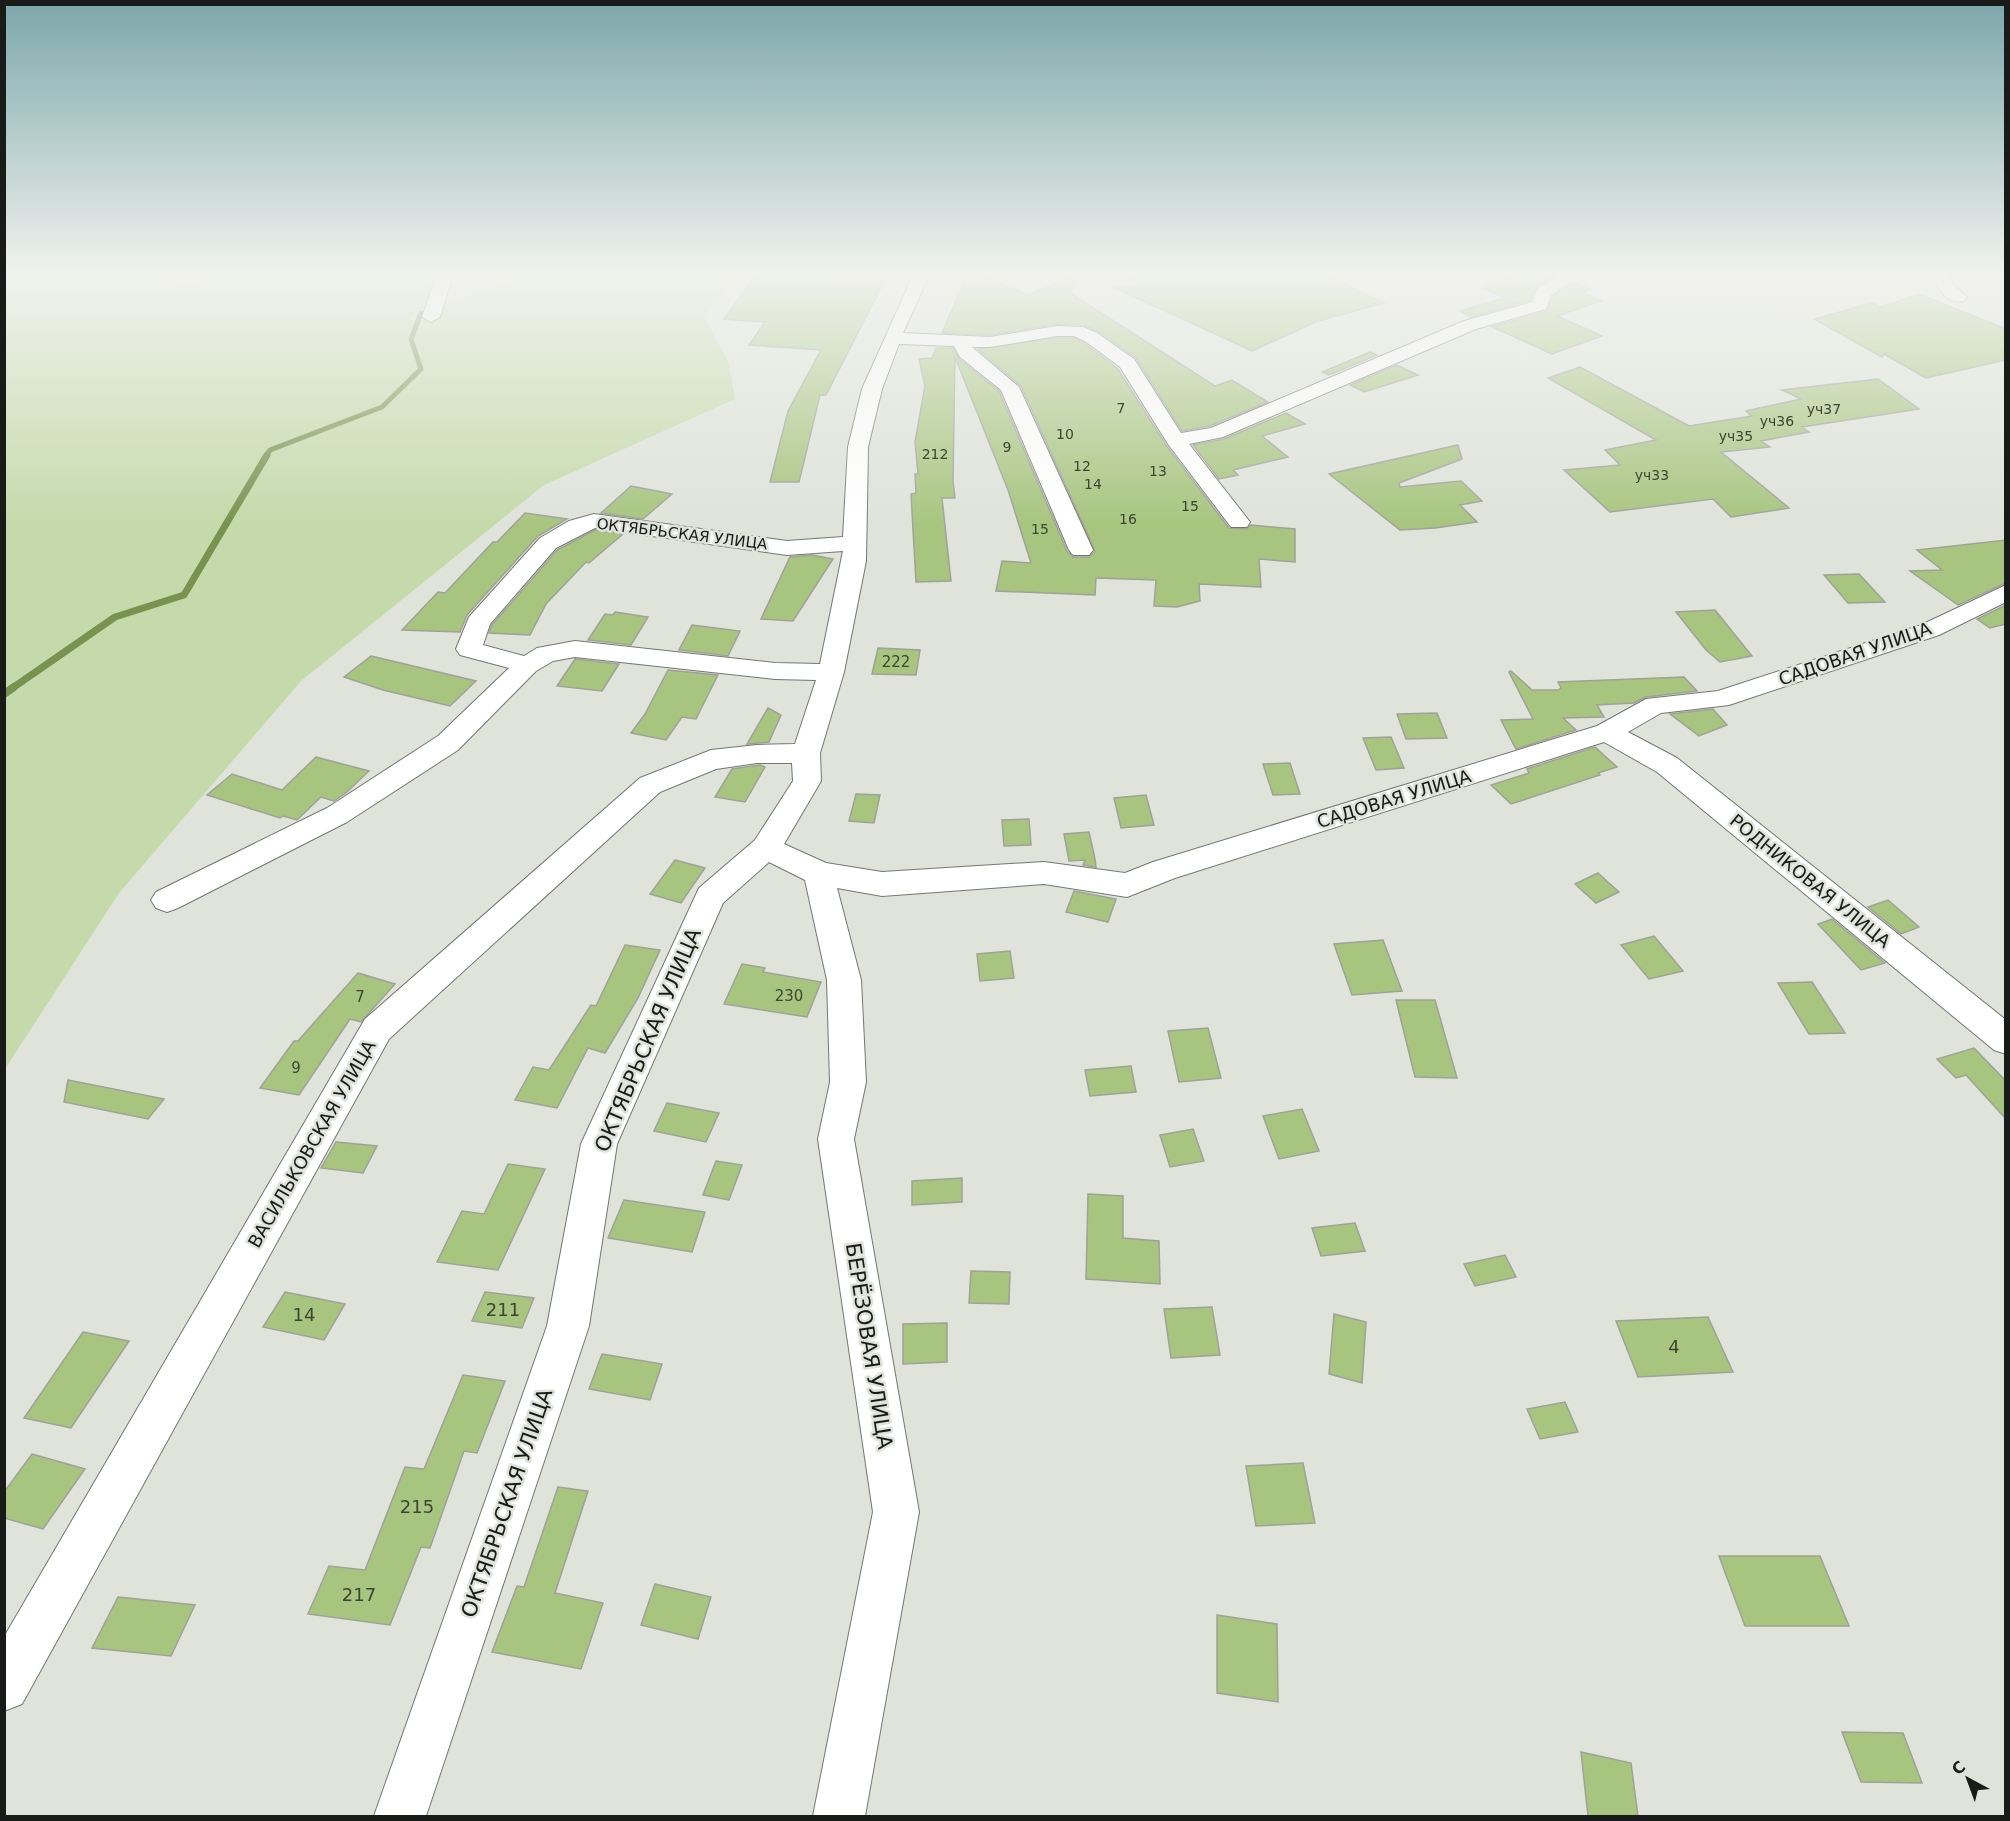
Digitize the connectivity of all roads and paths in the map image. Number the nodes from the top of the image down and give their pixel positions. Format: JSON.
{"nodes":[{"id":1,"x":885,"y":356,"type":"edge"},
{"id":2,"x":971,"y":356,"type":"edge"},
{"id":3,"x":1117,"y":356,"type":"edge"},
{"id":4,"x":1397,"y":356,"type":"edge"},
{"id":5,"x":1175,"y":440,"type":"junction"},
{"id":6,"x":1239,"y":522,"type":"dead end"},
{"id":7,"x":855,"y":543,"type":"junction"},
{"id":8,"x":1081,"y":550,"type":"dead end"},
{"id":9,"x":2006,"y":592,"type":"edge"},
{"id":10,"x":527,"y":665,"type":"junction"},
{"id":11,"x":831,"y":672,"type":"junction"},
{"id":12,"x":1607,"y":732,"type":"junction"},
{"id":13,"x":806,"y":753,"type":"junction"},
{"id":14,"x":766,"y":848,"type":"junction"},
{"id":15,"x":820,"y":874,"type":"junction"},
{"id":16,"x":167,"y":900,"type":"dead end"},
{"id":17,"x":2006,"y":1040,"type":"edge"},
{"id":18,"x":4,"y":1686,"type":"edge"},
{"id":19,"x":400,"y":1816,"type":"edge"},
{"id":20,"x":840,"y":1816,"type":"edge"}],
"edges":[{"from":1,"to":7,"type":"street","name":"ОКТЯБРЬСКАЯ УЛИЦА"},
{"from":2,"to":8,"type":"street"},
{"from":3,"to":5,"type":"street"},
{"from":4,"to":5,"type":"street"},
{"from":5,"to":6,"type":"street"},
{"from":7,"to":10,"type":"street","name":"ОКТЯБРЬСКАЯ УЛИЦА"},
{"from":7,"to":11,"type":"street","name":"ОКТЯБРЬСКАЯ УЛИЦА"},
{"from":9,"to":12,"type":"street","name":"САДОВАЯ УЛИЦА"},
{"from":10,"to":11,"type":"street"},
{"from":10,"to":16,"type":"street"},
{"from":11,"to":13,"type":"street","name":"ОКТЯБРЬСКАЯ УЛИЦА"},
{"from":12,"to":15,"type":"street","name":"САДОВАЯ УЛИЦА"},
{"from":12,"to":17,"type":"street","name":"РОДНИКОВАЯ УЛИЦА"},
{"from":13,"to":14,"type":"street","name":"ОКТЯБРЬСКАЯ УЛИЦА"},
{"from":13,"to":18,"type":"street","name":"ВАСИЛЬКОВСКАЯ УЛИЦА"},
{"from":14,"to":15,"type":"street","name":"САДОВАЯ УЛИЦА"},
{"from":14,"to":19,"type":"street","name":"ОКТЯБРЬСКАЯ УЛИЦА"},
{"from":15,"to":20,"type":"street","name":"БЕРЁЗОВАЯ УЛИЦА"}]}
